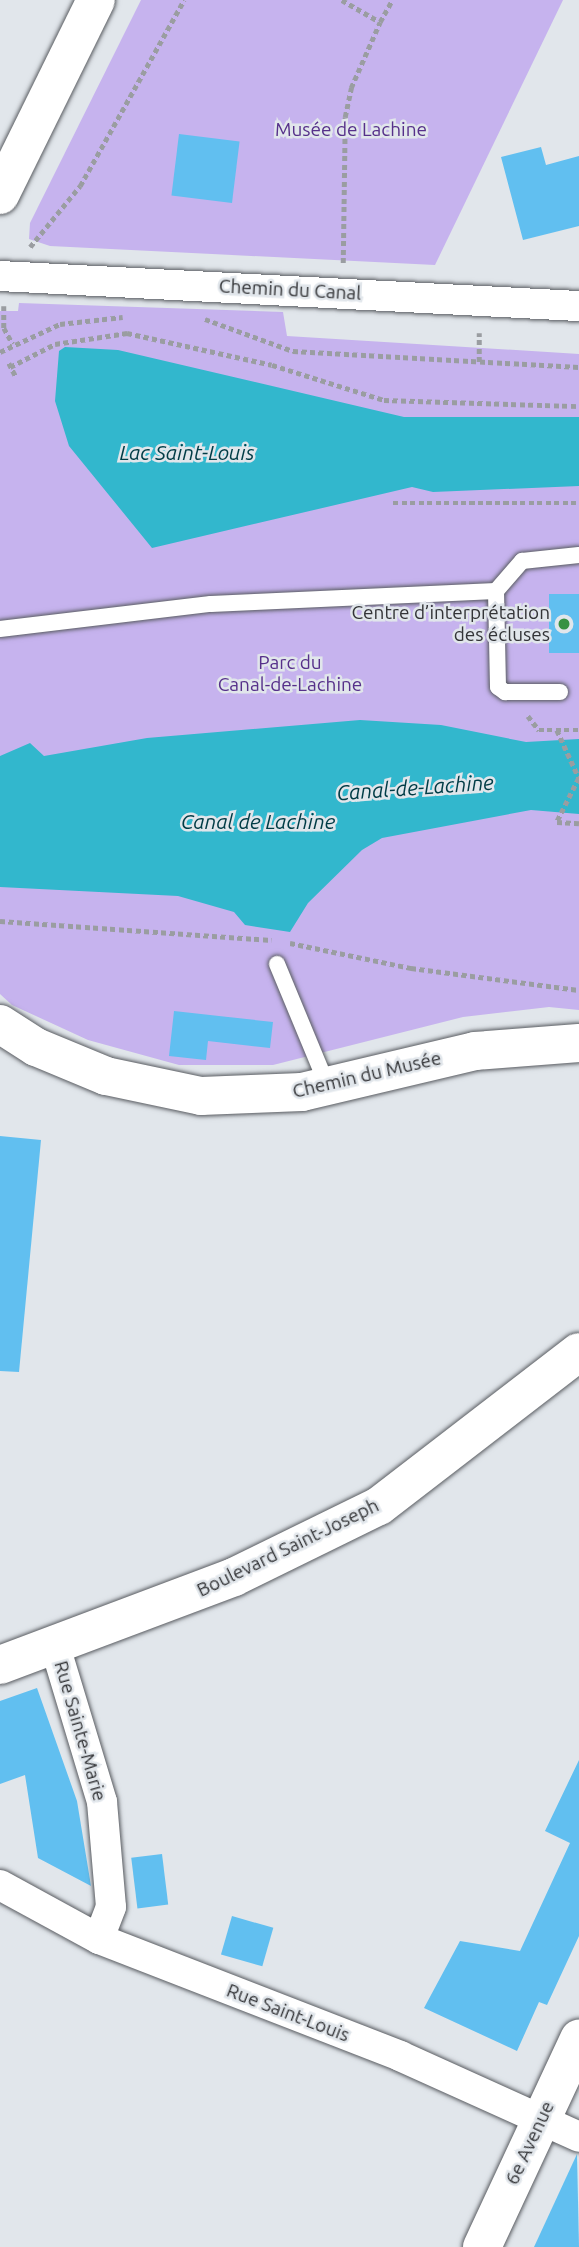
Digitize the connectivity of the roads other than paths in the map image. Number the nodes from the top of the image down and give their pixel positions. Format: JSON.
{"nodes":[{"id":1,"x":96,"y":0,"type":"edge"},
{"id":2,"x":0,"y":195,"type":"edge"},
{"id":3,"x":0,"y":276,"type":"edge"},
{"id":4,"x":579,"y":306,"type":"edge"},
{"id":5,"x":579,"y":555,"type":"edge"},
{"id":6,"x":496,"y":592,"type":"junction"},
{"id":7,"x":0,"y":629,"type":"edge"},
{"id":8,"x":559,"y":692,"type":"dead end"},
{"id":9,"x":277,"y":964,"type":"dead end"},
{"id":10,"x":0,"y":1024,"type":"edge"},
{"id":11,"x":579,"y":1043,"type":"edge"},
{"id":12,"x":328,"y":1087,"type":"junction"},
{"id":13,"x":579,"y":1352,"type":"edge"},
{"id":14,"x":55,"y":1646,"type":"junction"},
{"id":15,"x":0,"y":1665,"type":"edge"},
{"id":16,"x":0,"y":1885,"type":"edge"},
{"id":17,"x":99,"y":1938,"type":"junction"},
{"id":18,"x":579,"y":2039,"type":"edge"},
{"id":19,"x":541,"y":2120,"type":"junction"},
{"id":20,"x":579,"y":2137,"type":"edge"},
{"id":21,"x":482,"y":2247,"type":"edge"}],
"edges":[{"from":1,"to":2,"type":"street"},
{"from":3,"to":4,"type":"street","name":"Chemin du Canal"},
{"from":5,"to":6,"type":"lane"},
{"from":6,"to":7,"type":"lane"},
{"from":6,"to":8,"type":"lane"},
{"from":9,"to":12,"type":"lane"},
{"from":10,"to":12,"type":"street","name":"Chemin du Musée"},
{"from":11,"to":12,"type":"street","name":"Chemin du Musée"},
{"from":13,"to":14,"type":"street","name":"Boulevard Saint-Joseph"},
{"from":14,"to":15,"type":"street","name":"Boulevard Saint-Joseph"},
{"from":14,"to":17,"type":"street","name":"Rue Sainte-Marie"},
{"from":16,"to":17,"type":"street","name":"Rue Saint-Louis"},
{"from":17,"to":19,"type":"street","name":"Rue Saint-Louis"},
{"from":18,"to":19,"type":"street","name":"6e Avenue"},
{"from":19,"to":20,"type":"street","name":"Rue Saint-Louis"},
{"from":19,"to":21,"type":"street","name":"6e Avenue"}]}
